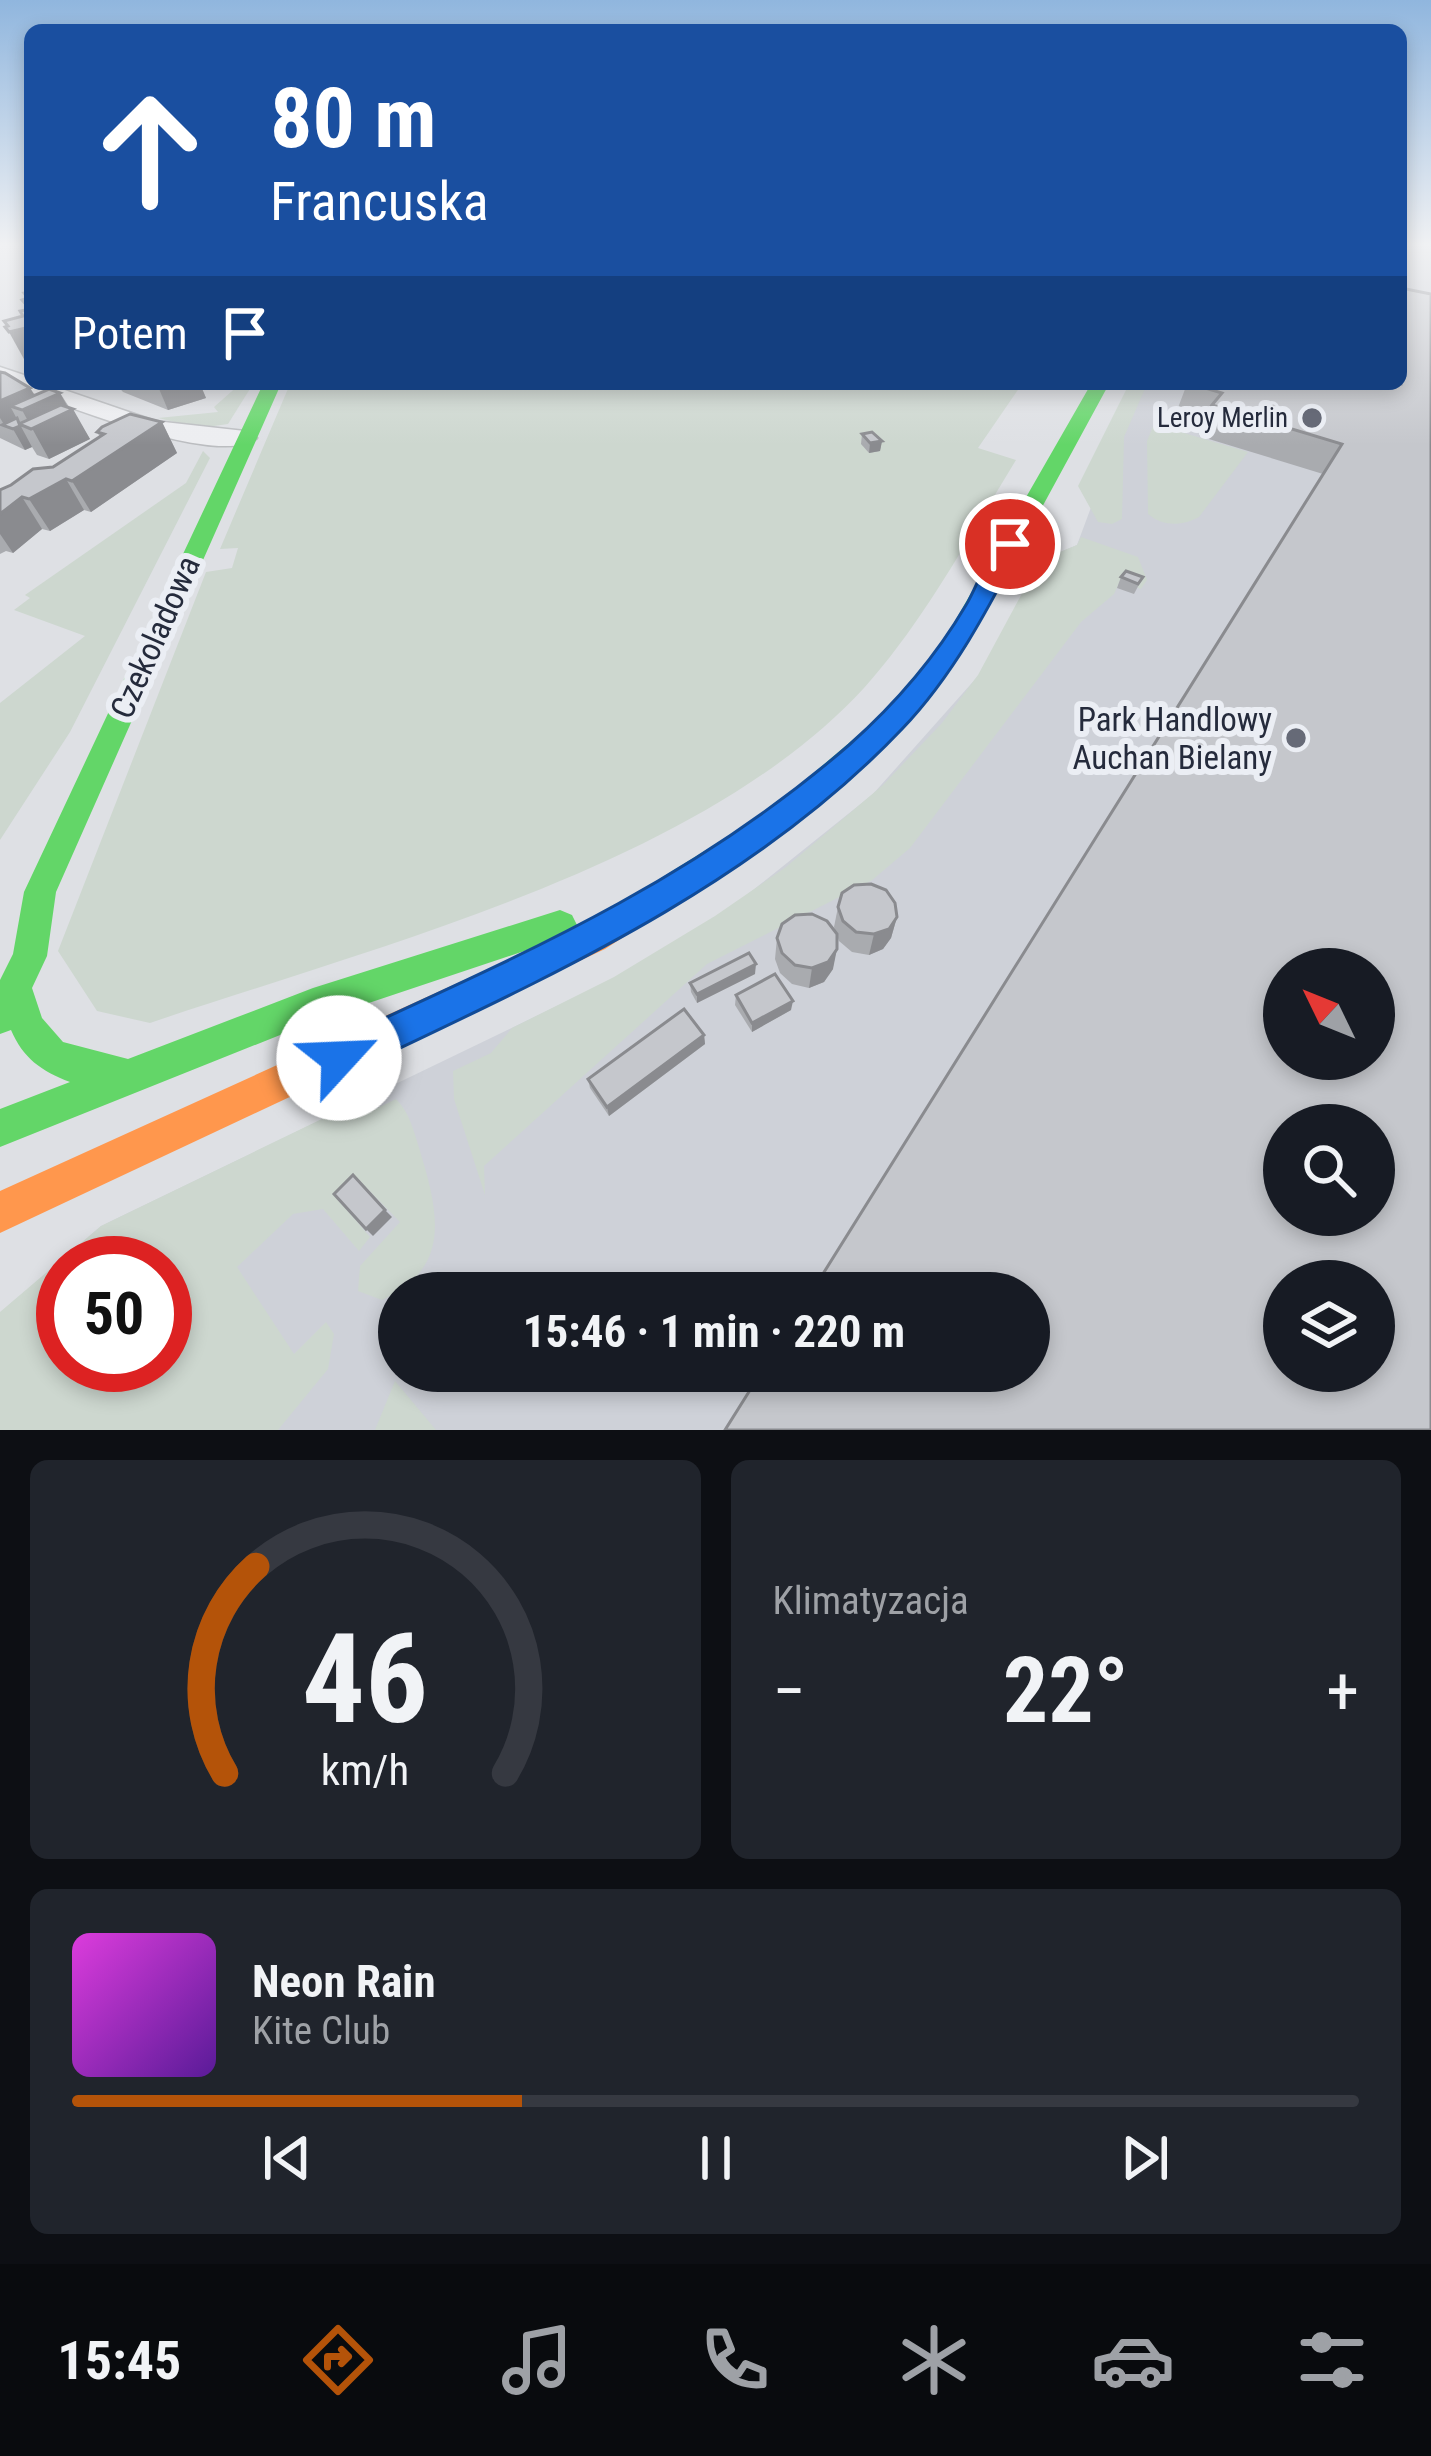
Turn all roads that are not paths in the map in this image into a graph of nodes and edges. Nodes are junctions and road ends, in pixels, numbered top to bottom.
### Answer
1 (49, 390) edge
2 (269, 390) edge
3 (1097, 390) edge
4 (145, 424) junction
5 (245, 438) junction
6 (103, 447) edge
7 (40, 892) junction
8 (662, 893) junction
9 (0, 938) edge
10 (16, 988) junction
11 (0, 1017) edge
12 (124, 1076) junction
13 (0, 1128) edge
14 (0, 1212) edge

1 - 4 street
2 - 5 main road, Czekoladowa
3 - 8 main road
4 - 5 street
4 - 6 street
5 - 7 main road, Czekoladowa
7 - 9 main road, Czekoladowa
7 - 10 main road, Czekoladowa
8 - 12 main road
8 - 14 main road
10 - 11 main road, Czekoladowa
10 - 12 main road
12 - 13 main road

